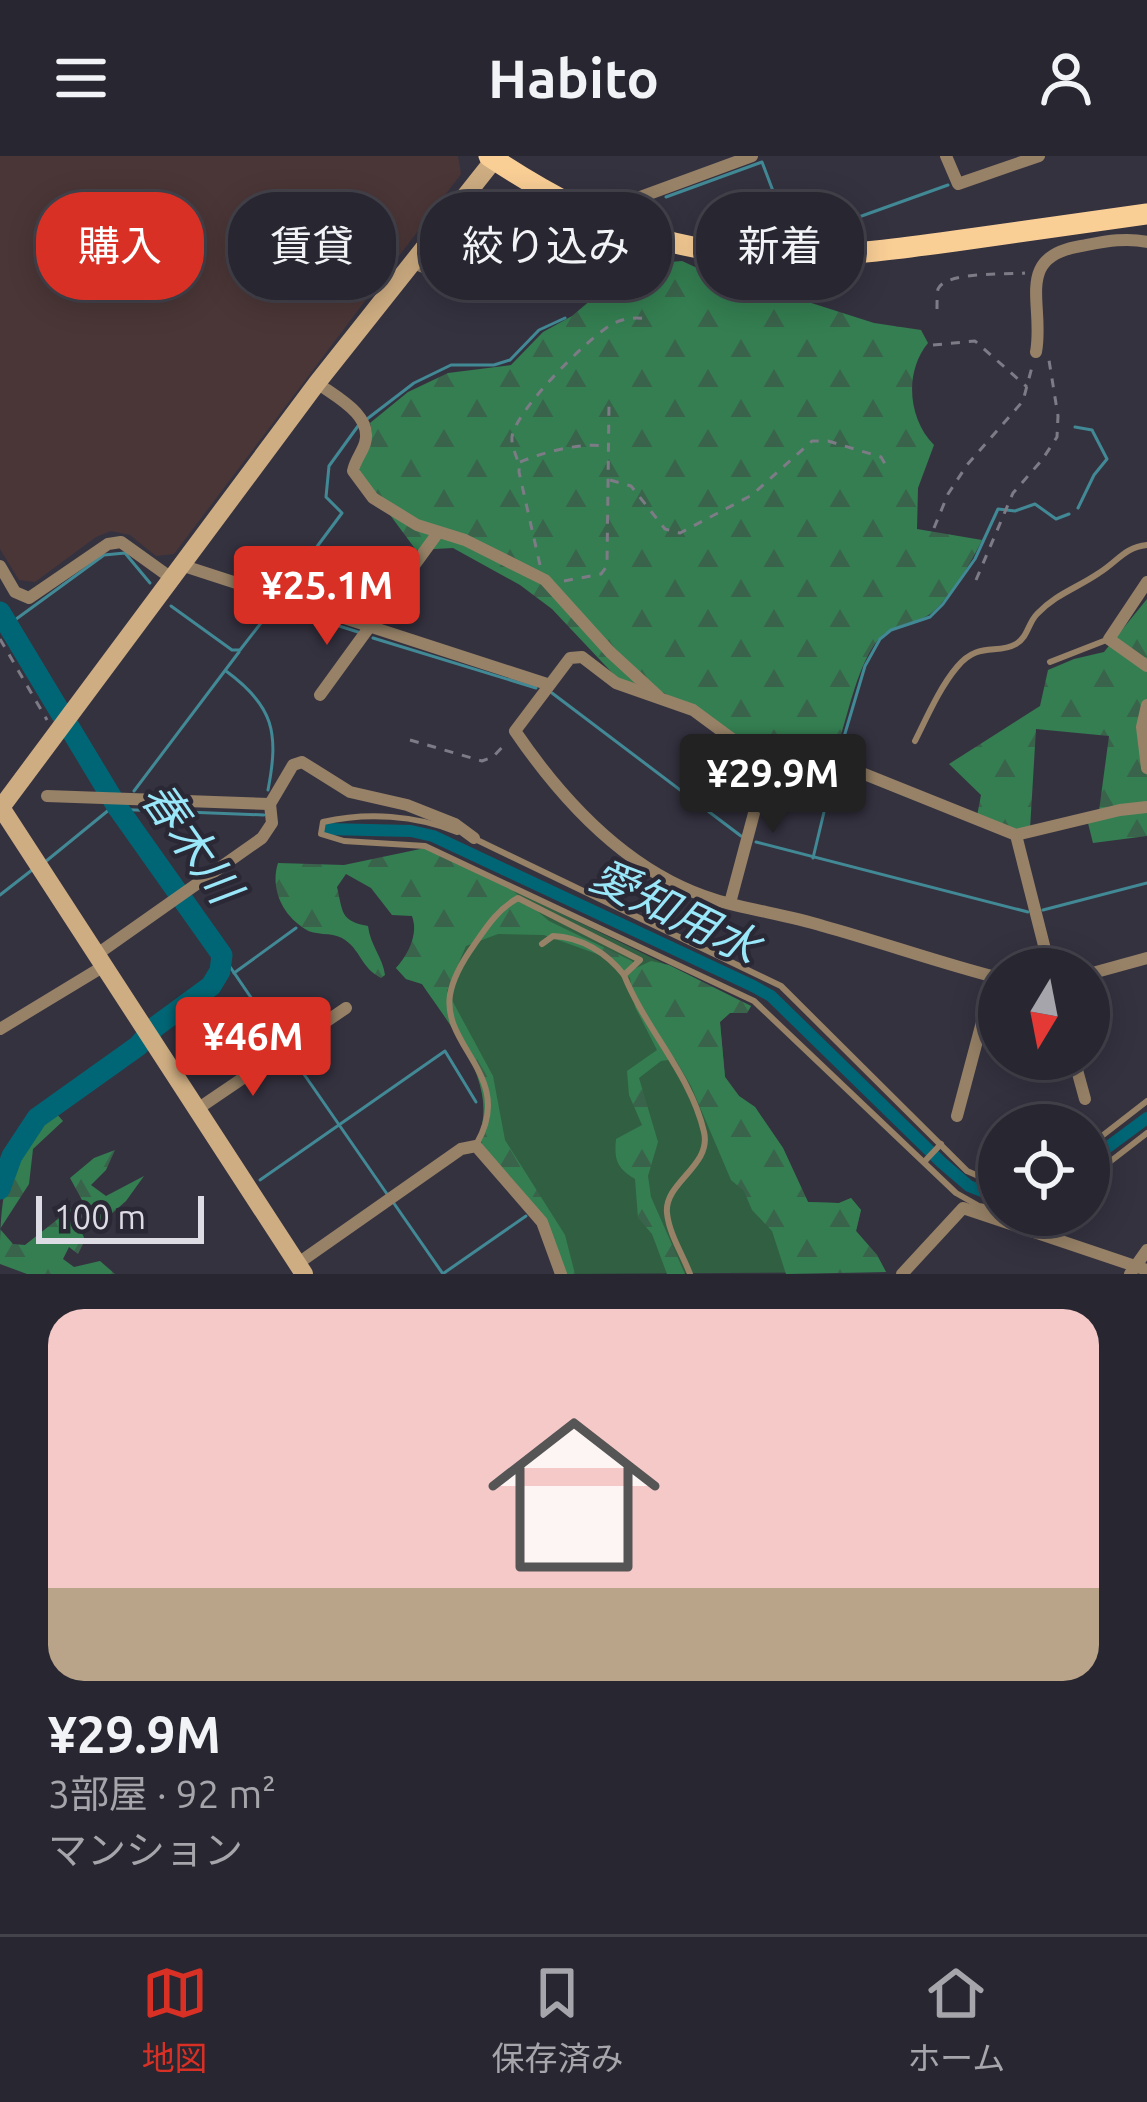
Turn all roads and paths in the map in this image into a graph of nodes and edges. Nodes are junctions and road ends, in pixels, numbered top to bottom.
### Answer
1 (752, 156) edge
2 (946, 156) edge
3 (1039, 156) edge
4 (493, 157) edge
5 (654, 192) edge
6 (1147, 214) edge
7 (1147, 242) edge
8 (410, 262) junction
9 (420, 266) edge
10 (1038, 273) junction
11 (937, 309) dead end
12 (647, 320) dead end
13 (1039, 336) junction
14 (933, 346) dead end
15 (1036, 352) joint
16 (317, 383) junction
17 (1027, 387) junction
18 (609, 404) dead end
19 (610, 448) junction
20 (520, 462) junction
21 (888, 469) dead end
22 (610, 480) junction
23 (934, 529) dead end
24 (437, 534) junction
25 (1147, 545) edge
26 (0, 566) edge
27 (179, 573) junction
28 (976, 580) dead end
29 (546, 581) junction
30 (1147, 582) edge
31 (370, 629) junction
32 (0, 639) edge
33 (1109, 639) junction
34 (1050, 662) dead end
35 (1147, 666) edge
36 (547, 684) junction
37 (320, 695) dead end
38 (659, 698) junction
39 (1147, 705) edge
40 (53, 730) junction
41 (515, 731) junction
42 (410, 740) dead end
43 (915, 741) dead end
44 (769, 757) junction
45 (1147, 768) edge
46 (46, 796) dead end
47 (270, 804) junction
48 (1147, 807) edge
49 (0, 808) edge
50 (1016, 835) junction
51 (474, 838) junction
52 (730, 903) junction
53 (542, 944) dead end
54 (1045, 948) edge
55 (1147, 958) edge
56 (100, 960) junction
57 (1110, 968) edge
58 (978, 972) edge
59 (624, 975) junction
60 (346, 1008) dead end
61 (0, 1029) edge
62 (978, 1041) edge
63 (1079, 1080) edge
64 (1084, 1099) dead end
65 (1147, 1101) edge
66 (196, 1110) junction
67 (957, 1116) dead end
68 (1110, 1130) edge
69 (1147, 1133) edge
70 (941, 1144) junction
71 (476, 1146) junction
72 (924, 1162) junction
73 (1110, 1162) edge
74 (978, 1176) edge
75 (978, 1204) edge
76 (1147, 1250) edge
77 (301, 1269) edge
78 (1138, 1270) edge
79 (561, 1274) edge
80 (690, 1274) edge
81 (902, 1274) edge

1 - 5 street
2 - 3 street
4 - 6 main road
4 - 8 street
7 - 10 street
8 - 9 street
8 - 16 street
10 - 11 path
10 - 13 street
12 - 20 path
13 - 15 street
13 - 28 path
14 - 17 path
15 - 17 path
16 - 24 street
16 - 27 street
17 - 23 path
18 - 19 path
19 - 20 path
19 - 22 path
20 - 29 path
21 - 22 path
22 - 29 path
24 - 29 street
24 - 31 street
25 - 43 lane
26 - 27 street
27 - 31 street
27 - 40 street
29 - 38 street
30 - 33 street
31 - 36 street
31 - 37 street
32 - 40 path
33 - 34 lane
33 - 35 street
36 - 38 street
36 - 41 street
38 - 44 street
39 - 45 street
40 - 49 street
41 - 42 path
41 - 52 street
44 - 50 street
44 - 52 street
46 - 47 street
47 - 51 street
47 - 56 street
48 - 50 street
49 - 56 street
50 - 54 street
51 - 70 lane
51 - 72 lane
52 - 58 street
53 - 59 lane
55 - 57 street
56 - 61 street
56 - 66 street
59 - 71 lane
59 - 80 lane
60 - 66 street
62 - 67 street
63 - 64 street
65 - 68 lane
66 - 77 street
69 - 73 lane
70 - 72 lane
70 - 74 lane
71 - 77 street
71 - 79 street
72 - 75 lane
76 - 78 street
78 - 81 street

